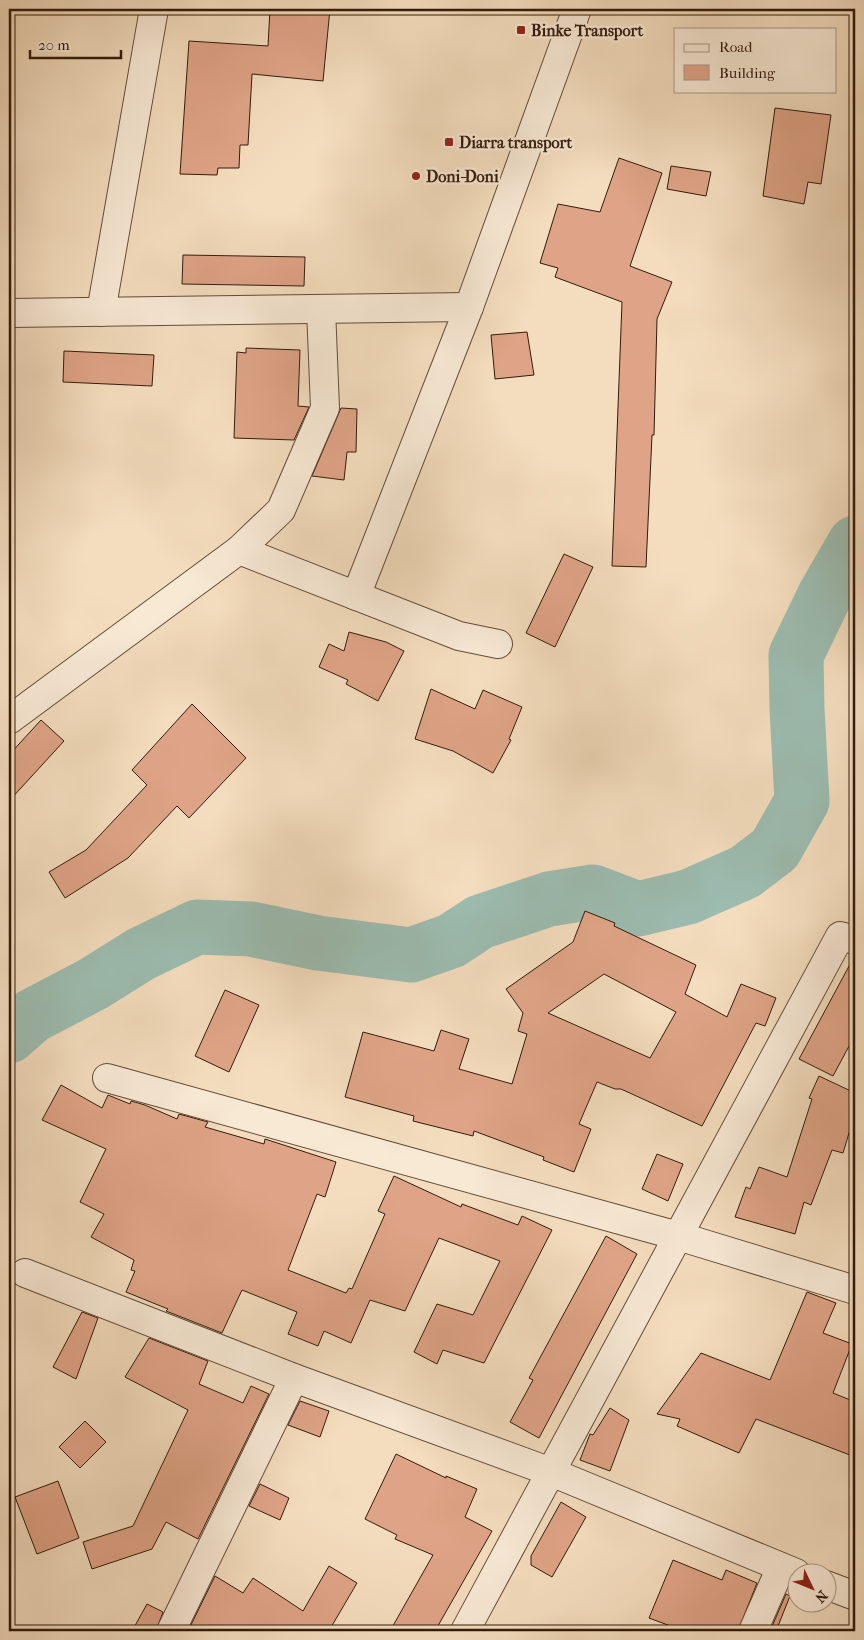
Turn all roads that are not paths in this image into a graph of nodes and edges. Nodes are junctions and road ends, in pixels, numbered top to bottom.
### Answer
1 (154, 9) edge
2 (577, 9) edge
3 (469, 307) junction
4 (321, 309) junction
5 (101, 312) junction
6 (9, 313) edge
7 (239, 550) junction
8 (356, 596) junction
9 (498, 644) dead end
10 (9, 720) edge
11 (855, 940) edge
12 (106, 1078) dead end
13 (678, 1236) junction
14 (25, 1273) dead end
15 (855, 1290) edge
16 (294, 1378) junction
17 (552, 1472) junction
18 (786, 1569) edge
19 (786, 1575) edge
20 (836, 1589) edge
21 (855, 1596) edge
22 (171, 1631) edge
23 (465, 1631) edge
24 (753, 1631) edge

1 - 5 street
2 - 3 street
3 - 4 street
3 - 8 street
4 - 5 street
4 - 7 street
5 - 6 street
7 - 8 street
7 - 10 street
8 - 9 street
11 - 13 street
12 - 13 street
13 - 15 street
13 - 17 street
14 - 16 street
16 - 17 street
16 - 22 street
17 - 18 street
17 - 23 street
19 - 24 street
20 - 21 street

